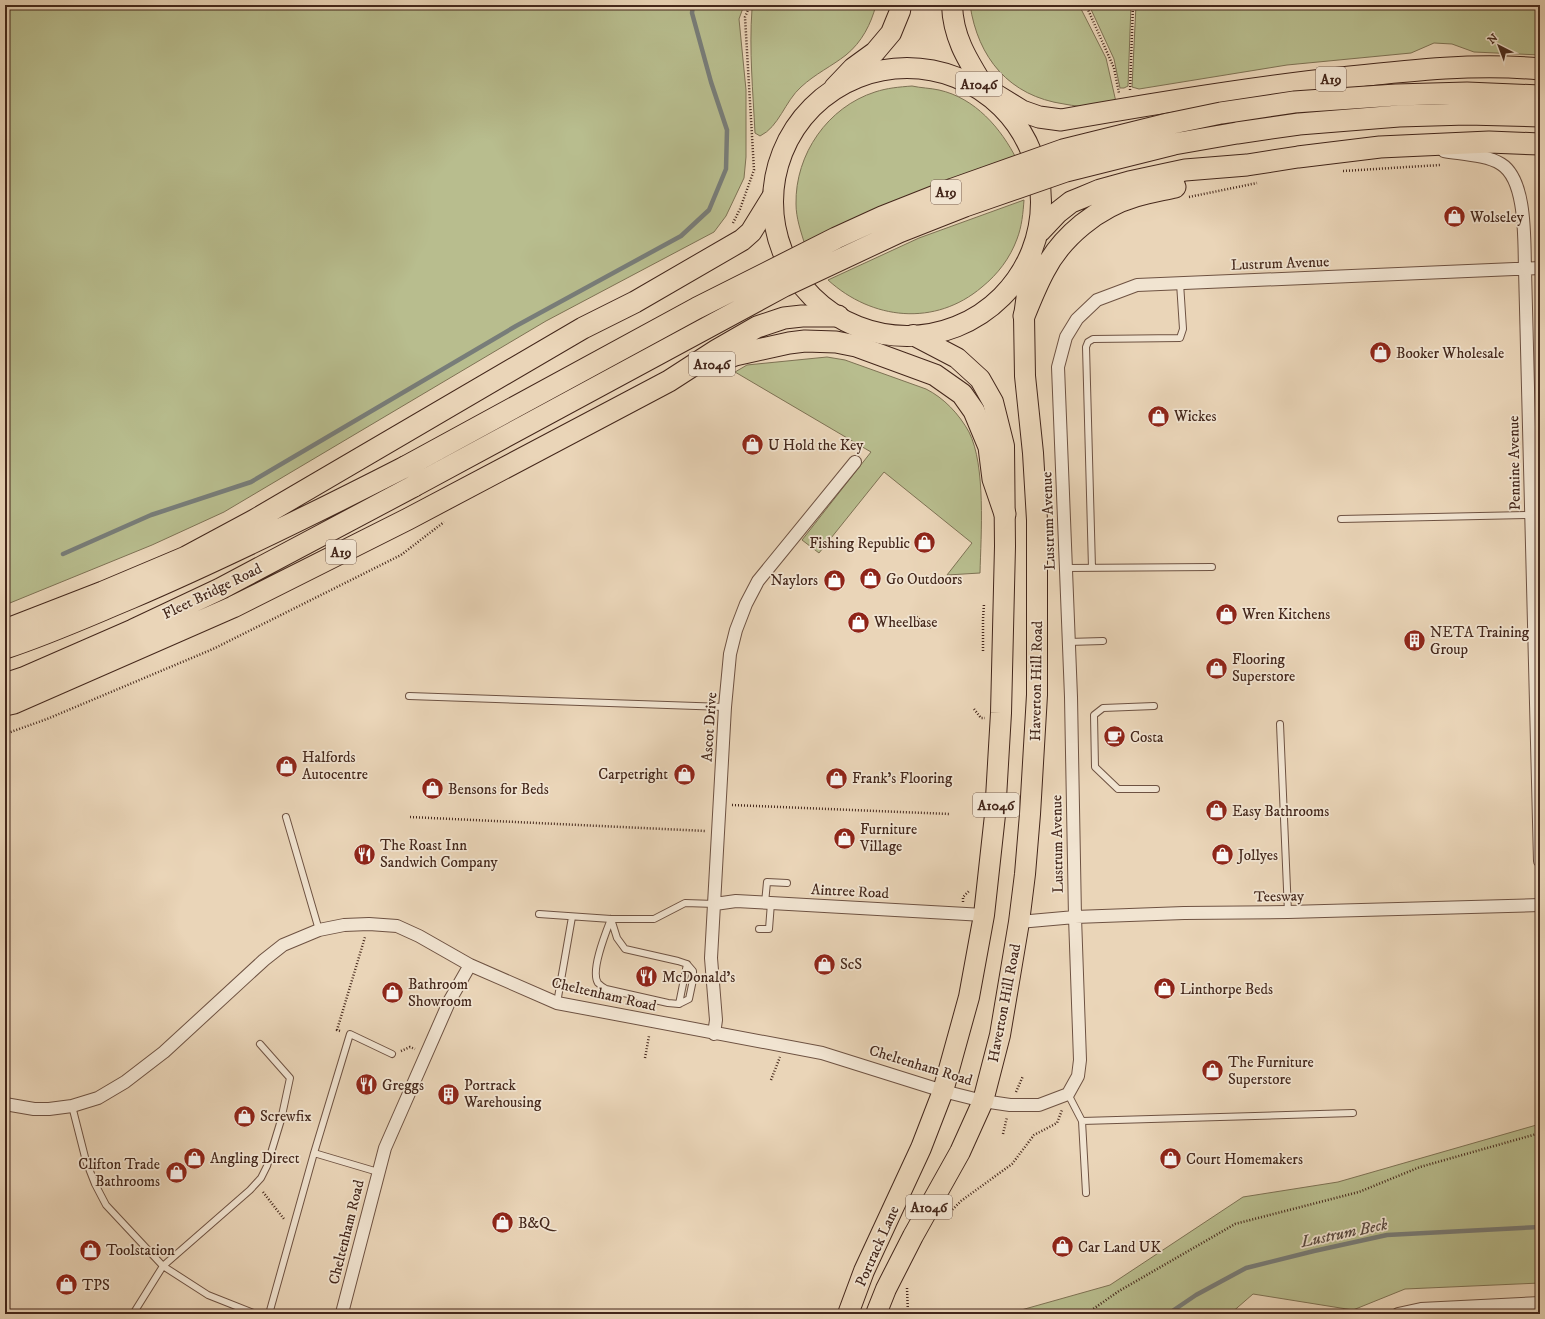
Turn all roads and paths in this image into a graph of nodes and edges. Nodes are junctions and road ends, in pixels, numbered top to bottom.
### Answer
1 (750, 5) edge
2 (901, 5) edge
3 (952, 5) edge
4 (1086, 5) edge
5 (1133, 5) edge
6 (1540, 69) edge
7 (1116, 81) dead end
8 (990, 90) junction
9 (1120, 95) dead end
10 (826, 96) junction
11 (1540, 96) edge
12 (1540, 116) edge
13 (1540, 144) edge
14 (1409, 146) junction
15 (1442, 164) dead end
16 (1246, 165) junction
17 (1341, 172) dead end
18 (1264, 182) dead end
19 (772, 198) junction
20 (1182, 198) dead end
21 (740, 209) dead end
22 (1040, 231) junction
23 (1032, 258) junction
24 (1540, 268) edge
25 (1525, 269) junction
26 (1180, 284) junction
27 (838, 316) junction
28 (1024, 316) junction
29 (913, 335) junction
30 (668, 381) junction
31 (855, 462) dead end
32 (1535, 480) edge
33 (1005, 514) junction
34 (1531, 515) junction
35 (1341, 519) dead end
36 (1212, 567) dead end
37 (1065, 568) junction
38 (1092, 568) junction
39 (1537, 591) edge
40 (914, 615) dead end
41 (931, 628) dead end
42 (5, 630) edge
43 (1103, 641) dead end
44 (1068, 642) junction
45 (5, 648) edge
46 (5, 684) edge
47 (410, 696) dead end
48 (5, 706) edge
49 (1154, 706) dead end
50 (725, 707) junction
51 (974, 709) dead end
52 (981, 718) dead end
53 (1538, 718) edge
54 (1280, 724) dead end
55 (1156, 789) dead end
56 (720, 804) junction
57 (949, 814) dead end
58 (286, 816) dead end
59 (410, 817) dead end
60 (719, 832) junction
61 (1540, 861) edge
62 (787, 883) dead end
63 (768, 903) junction
64 (715, 904) junction
65 (1540, 905) edge
66 (1288, 912) junction
67 (539, 914) dead end
68 (984, 915) junction
69 (572, 917) junction
70 (1075, 917) junction
71 (611, 919) junction
72 (1019, 922) junction
73 (369, 924) junction
74 (759, 929) dead end
75 (319, 930) junction
76 (687, 964) junction
77 (470, 965) junction
78 (557, 1003) junction
79 (679, 1004) junction
80 (350, 1034) junction
81 (714, 1034) junction
82 (648, 1036) dead end
83 (260, 1044) dead end
84 (392, 1054) joint
85 (426, 1054) junction
86 (780, 1057) dead end
87 (645, 1058) dead end
88 (771, 1080) dead end
89 (943, 1091) junction
90 (1068, 1094) junction
91 (983, 1101) junction
92 (5, 1104) edge
93 (72, 1106) junction
94 (1353, 1113) dead end
95 (1082, 1121) junction
96 (1540, 1133) edge
97 (314, 1153) junction
98 (378, 1172) junction
99 (256, 1184) junction
100 (1086, 1193) dead end
101 (944, 1218) dead end
102 (294, 1223) junction
103 (163, 1266) junction
104 (909, 1281) dead end
105 (1540, 1303) edge
106 (133, 1314) edge
107 (256, 1314) edge
108 (268, 1314) edge
109 (344, 1314) edge
110 (848, 1314) edge
111 (876, 1314) edge
112 (908, 1314) edge
113 (1086, 1314) edge
114 (1398, 1314) edge

1 - 21 path
2 - 10 main road, A1046
3 - 8 main road, A1046
4 - 7 path
5 - 9 path
6 - 8 highway, A19
8 - 10 main road, A1046
8 - 22 main road, A1046
10 - 19 main road, A1046
11 - 45 highway, Fleet Bridge Road / A19, bridge
12 - 46 highway, Fleet Bridge Road / A19, bridge
13 - 14 highway
14 - 16 highway
14 - 25 street, Pennine Avenue
15 - 17 path
16 - 22 highway
16 - 28 highway
18 - 20 path
19 - 27 main road, A1046
19 - 42 highway
22 - 23 main road, A1046
23 - 28 main road, Haverton Hill Road / A1046
23 - 29 main road, A1046
24 - 25 street, Lustrum Avenue
25 - 26 street, Lustrum Avenue
25 - 32 street, Pennine Avenue
26 - 37 street, Lustrum Avenue
26 - 38 lane
27 - 29 main road, A1046
27 - 30 highway, A19
28 - 72 main road, Haverton Hill Road / A1046
29 - 33 main road, A1046
30 - 33 highway, A1046
30 - 48 highway, A19
31 - 50 street, Ascot Drive
32 - 34 street, Pennine Avenue
33 - 68 main road, A1046
34 - 35 lane
34 - 39 street, Pennine Avenue
36 - 38 lane
37 - 38 lane
37 - 44 street, Lustrum Avenue
39 - 53 street, Pennine Avenue
40 - 41 path
43 - 44 lane
44 - 70 street, Lustrum Avenue
47 - 50 lane
49 - 55 lane
50 - 56 street, Ascot Drive
51 - 52 path
53 - 61 street, Pennine Avenue
54 - 66 lane
56 - 57 path
56 - 60 street, Ascot Drive
58 - 75 lane
59 - 60 path
60 - 64 street, Ascot Drive
62 - 63 lane
63 - 64 street, Aintree Road
63 - 68 street, Aintree Road
63 - 74 lane
64 - 71 lane
64 - 81 street, Ascot Drive
65 - 66 street, Teesway
66 - 70 street, Teesway
67 - 69 lane
68 - 89 main road, A1046
69 - 71 lane
69 - 78 lane
70 - 72 street, Teesway
70 - 90 street, Lustrum Avenue
71 - 76 lane
71 - 79 lane
72 - 91 main road, Haverton Hill Road / A1046
73 - 75 street
73 - 77 street
73 - 80 path
75 - 93 street
76 - 79 lane
76 - 79 lane
77 - 78 street, Cheltenham Road
77 - 85 street, Cheltenham Road
78 - 81 street, Cheltenham Road
80 - 84 lane
80 - 97 lane
81 - 89 street, Cheltenham Road
82 - 87 path
83 - 99 lane
84 - 85 path
85 - 98 street, Cheltenham Road
86 - 88 path
89 - 91 street, Cheltenham Road
89 - 110 main road, Portrack Lane / A1046
90 - 91 street
90 - 95 lane
90 - 101 path
91 - 111 main road, Portrack Lane / A1046
92 - 93 street
93 - 103 lane
94 - 95 lane
95 - 100 lane
96 - 113 path
97 - 98 lane
97 - 102 lane
98 - 109 street, Cheltenham Road
99 - 102 path
99 - 103 lane
102 - 108 lane
103 - 106 lane
103 - 107 lane
104 - 112 path
105 - 114 street

